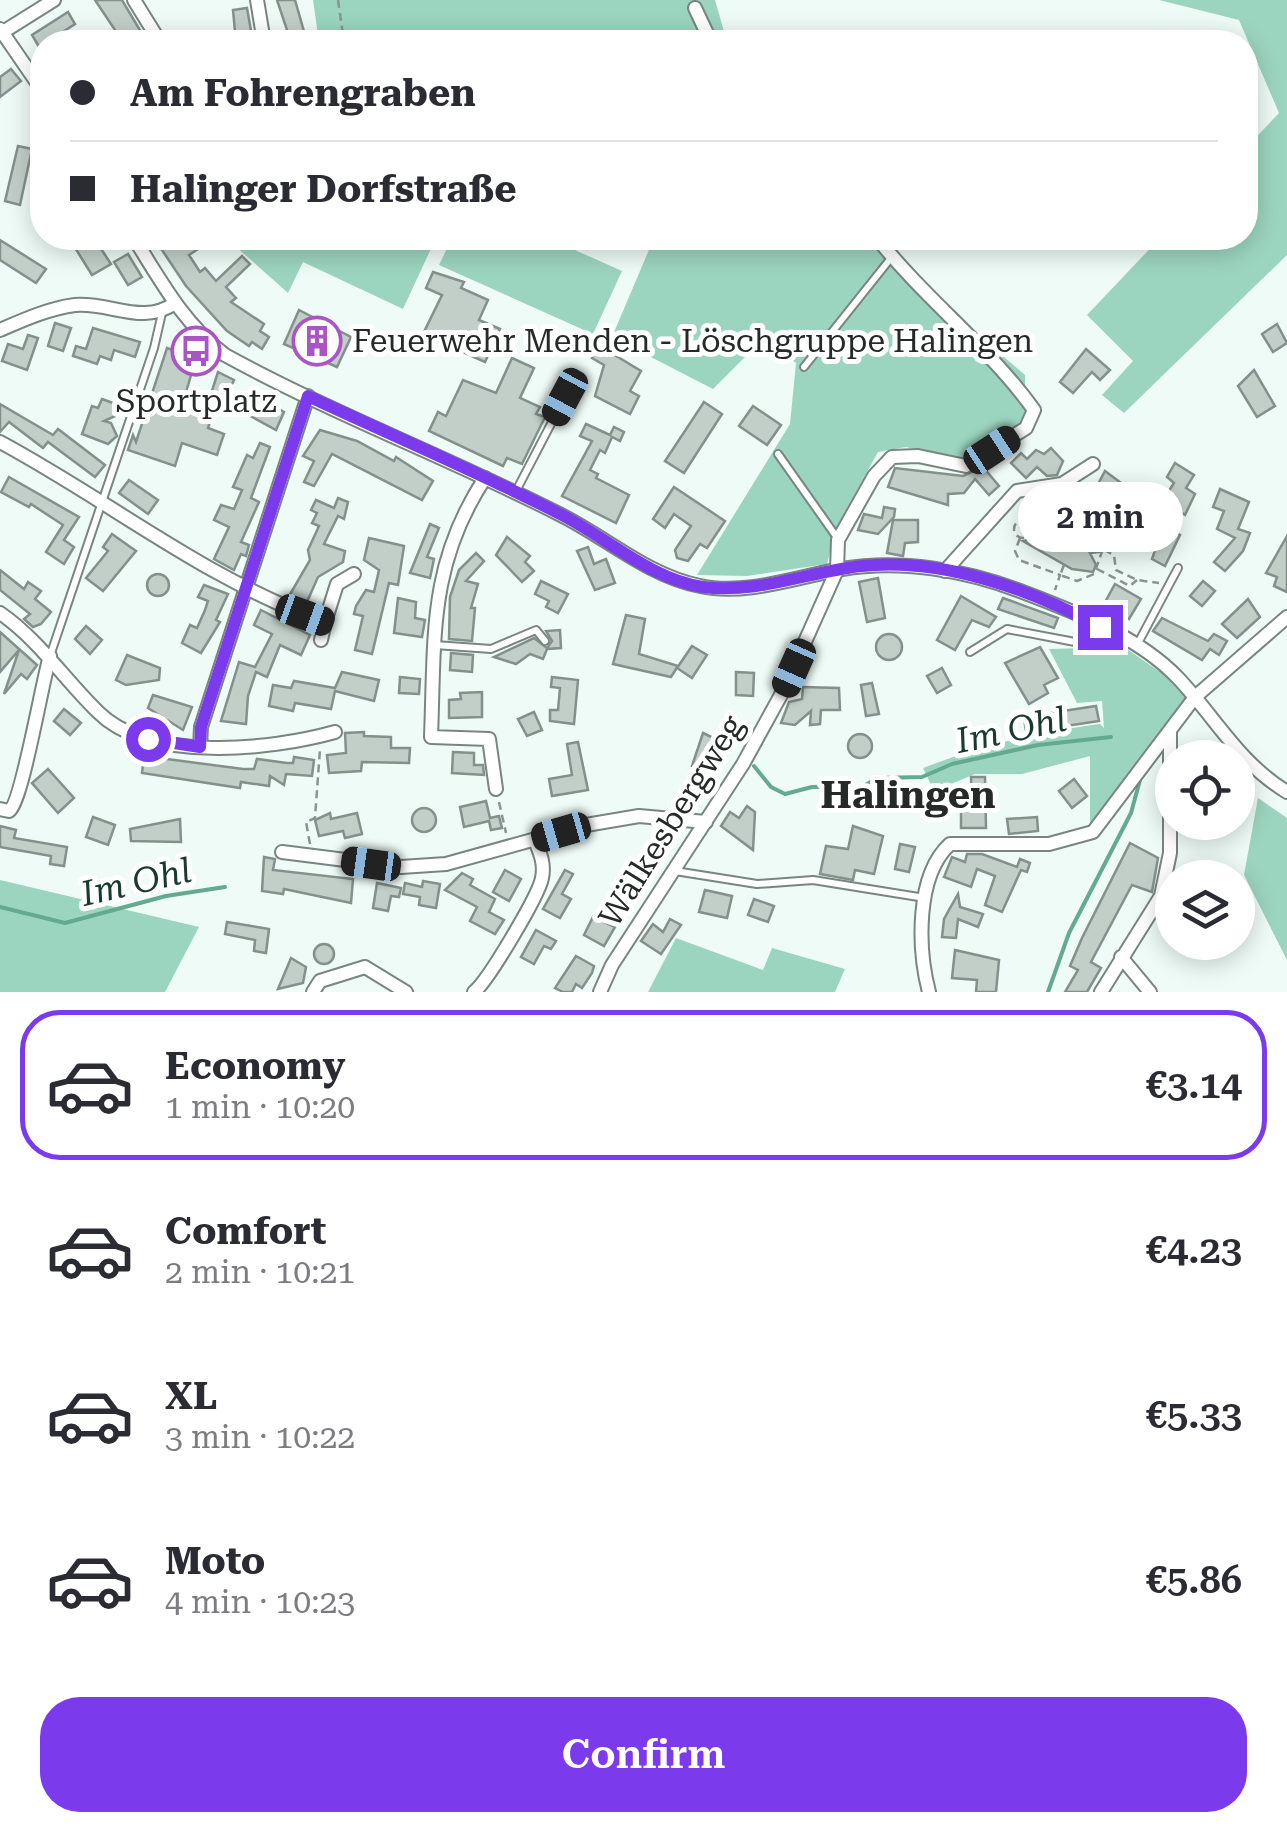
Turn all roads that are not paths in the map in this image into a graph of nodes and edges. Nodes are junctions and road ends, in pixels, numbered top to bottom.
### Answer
1 (54, 0) edge
2 (134, 0) edge
3 (257, 0) edge
4 (695, 8) dead end
5 (2, 30) edge
6 (153, 30) edge
7 (262, 30) edge
8 (705, 30) edge
9 (30, 72) edge
10 (141, 250) edge
11 (887, 250) edge
12 (892, 256) junction
13 (175, 304) junction
14 (162, 313) junction
15 (1, 328) edge
16 (804, 366) dead end
17 (308, 396) junction
18 (565, 397) dead end
19 (0, 442) edge
20 (778, 454) dead end
21 (1093, 464) dead end
22 (485, 478) junction
23 (515, 493) junction
24 (99, 501) junction
25 (838, 540) junction
26 (1178, 568) dead end
27 (837, 570) junction
28 (944, 571) junction
29 (354, 574) dead end
30 (248, 588) junction
31 (0, 614) edge
32 (1287, 617) edge
33 (325, 622) junction
34 (321, 640) dead end
35 (545, 641) dead end
36 (1131, 643) junction
37 (434, 645) junction
38 (970, 652) dead end
39 (50, 656) junction
40 (1195, 697) junction
41 (1170, 732) junction
42 (328, 734) road end
43 (200, 747) junction
44 (496, 789) road end
45 (1287, 792) edge
46 (0, 810) edge
47 (706, 822) junction
48 (535, 840) junction
49 (282, 852) dead end
50 (674, 871) junction
51 (926, 898) junction
52 (1121, 957) junction
53 (312, 992) edge
54 (406, 992) edge
55 (474, 992) edge
56 (600, 992) edge
57 (929, 992) edge
58 (1101, 992) edge
59 (1150, 992) edge

1 - 5 street
2 - 6 street
3 - 7 street
4 - 8 street
5 - 9 street
10 - 13 street
11 - 12 street
12 - 16 lane
12 - 25 street
13 - 14 street
13 - 17 street
14 - 15 street
14 - 24 lane
17 - 22 street
17 - 30 street
18 - 23 lane
19 - 24 street
20 - 25 lane
21 - 28 street
22 - 23 street
22 - 37 street
23 - 27 street
24 - 30 street
24 - 39 lane
25 - 27 street
26 - 36 lane
27 - 28 street
27 - 47 street, Wälkesbergweg
28 - 36 street
29 - 33 street
30 - 33 street
30 - 43 street
31 - 39 street
32 - 40 street
33 - 34 street
35 - 37 lane
36 - 38 lane
36 - 40 street
37 - 44 street
39 - 43 street
39 - 46 street
40 - 41 street
40 - 45 street
41 - 51 street
41 - 52 street
42 - 43 street
47 - 48 street
47 - 50 street, Wälkesbergweg
48 - 49 street
48 - 55 street
50 - 51 lane
50 - 56 street, Wälkesbergweg
51 - 57 street
52 - 58 street
52 - 59 street
53 - 54 street

